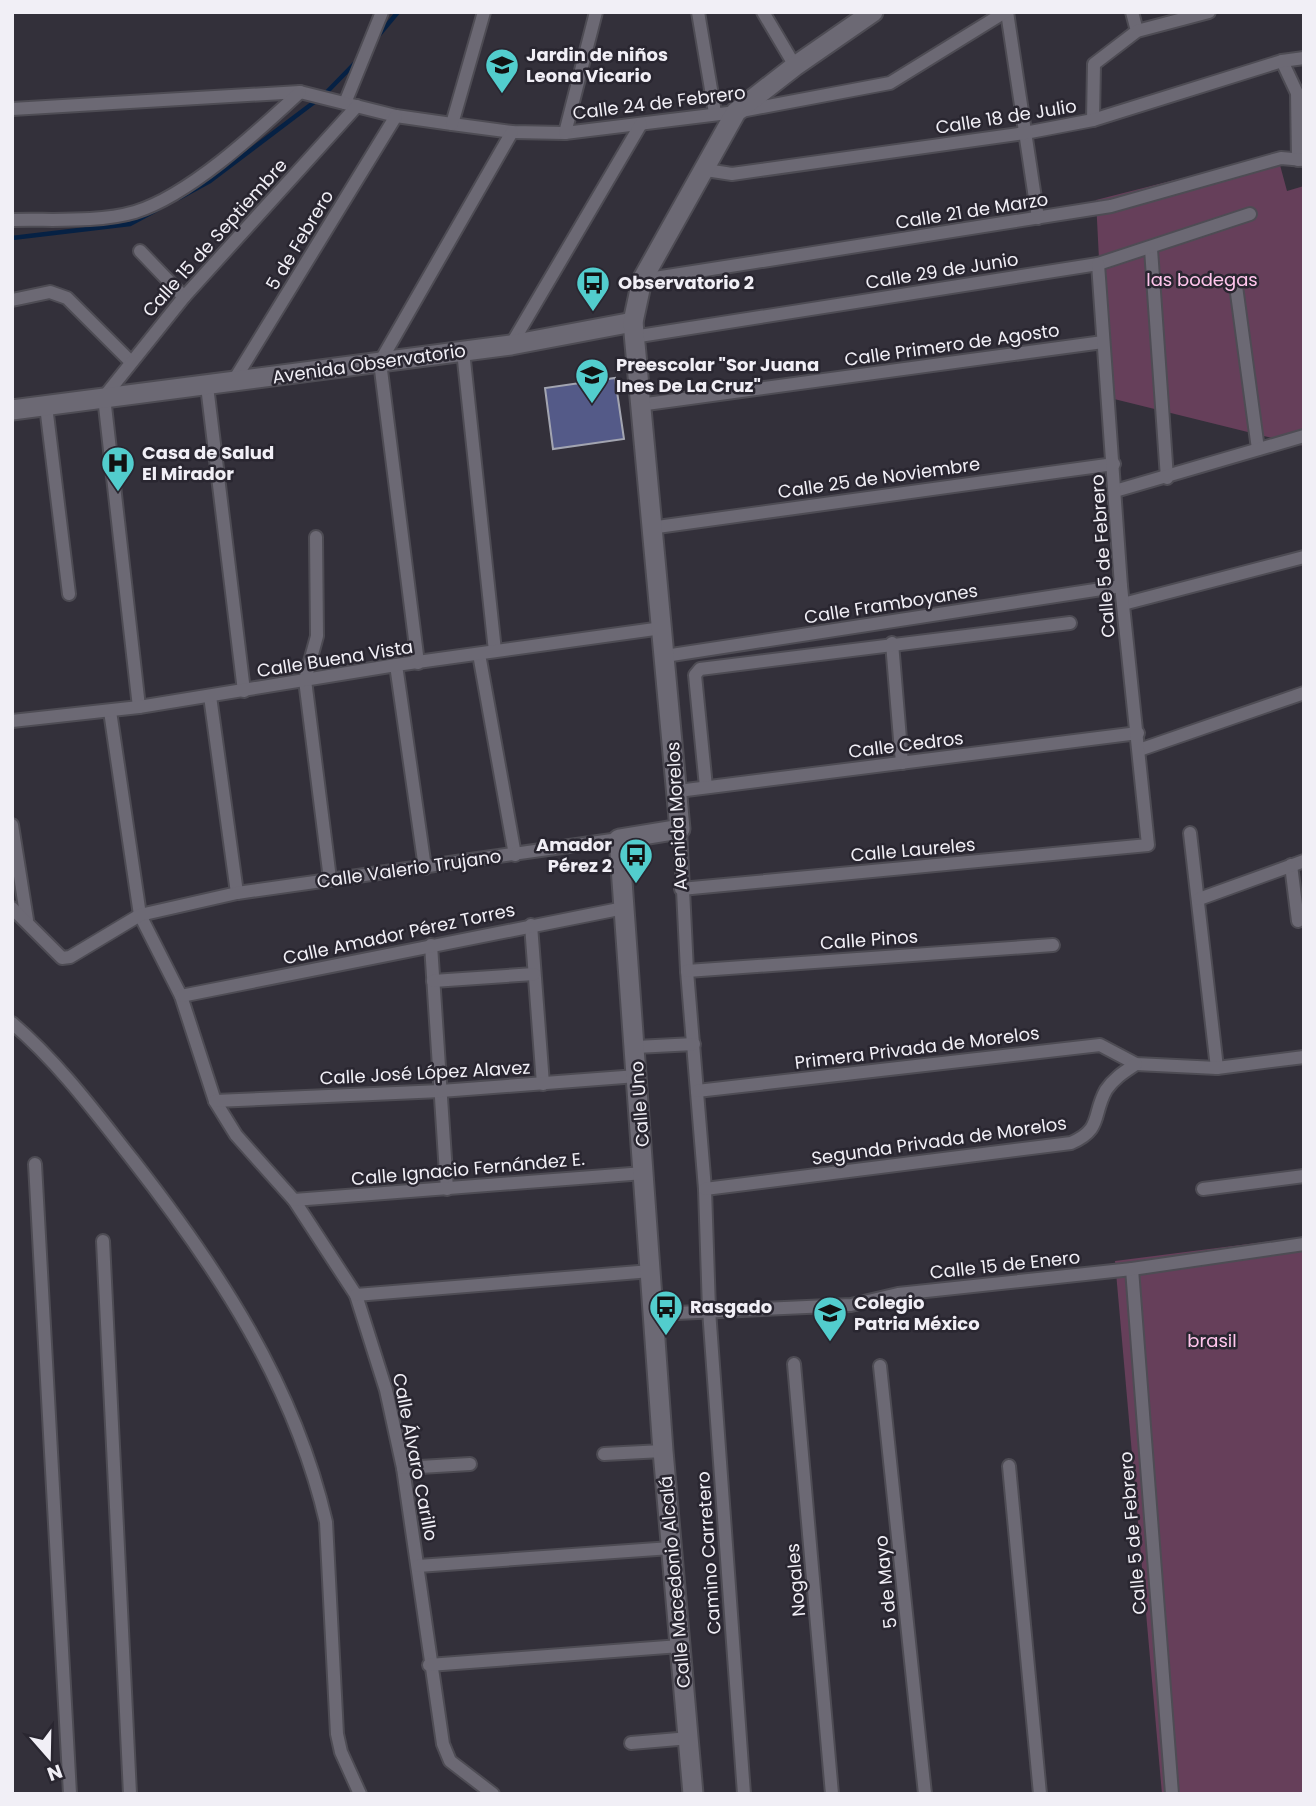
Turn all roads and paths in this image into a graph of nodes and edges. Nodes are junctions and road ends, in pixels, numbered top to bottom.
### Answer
1 (382, 12) edge
2 (484, 12) edge
3 (596, 12) edge
4 (698, 12) edge
5 (763, 12) edge
6 (873, 12) edge
7 (1006, 12) edge
8 (1132, 12) edge
9 (1209, 12) edge
10 (1137, 31) junction
11 (1304, 58) edge
12 (1282, 61) junction
13 (795, 66) junction
14 (300, 92) junction
15 (351, 105) junction
16 (12, 109) edge
17 (736, 112) junction
18 (715, 113) junction
19 (396, 116) junction
20 (1093, 120) junction
21 (452, 124) junction
22 (641, 124) junction
23 (512, 132) junction
24 (565, 133) junction
25 (1025, 133) junction
26 (1301, 160) edge
27 (706, 170) junction
28 (1250, 214) dead end
29 (1038, 218) junction
30 (12, 220) edge
31 (1151, 249) junction
32 (140, 251) dead end
33 (1098, 264) junction
34 (642, 279) junction
35 (1236, 286) dead end
36 (184, 297) junction
37 (12, 300) edge
38 (633, 329) junction
39 (1103, 342) junction
40 (511, 345) junction
41 (464, 351) junction
42 (130, 361) junction
43 (380, 362) junction
44 (233, 383) junction
45 (207, 386) junction
46 (104, 397) junction
47 (639, 405) junction
48 (46, 406) junction
49 (12, 410) edge
50 (1304, 436) edge
51 (1258, 449) junction
52 (1114, 464) junction
53 (1167, 478) junction
54 (1115, 491) junction
55 (650, 528) junction
56 (316, 537) dead end
57 (1304, 557) edge
58 (1121, 586) junction
59 (69, 594) dead end
60 (1123, 604) junction
61 (1070, 623) dead end
62 (662, 628) junction
63 (892, 643) junction
64 (495, 651) junction
65 (479, 654) junction
66 (665, 656) junction
67 (418, 663) junction
68 (396, 665) junction
69 (305, 680) junction
70 (244, 691) junction
71 (1304, 693) edge
72 (210, 696) junction
73 (139, 707) junction
74 (110, 711) junction
75 (12, 721) edge
76 (1138, 733) junction
77 (1139, 750) junction
78 (902, 763) junction
79 (706, 787) junction
80 (678, 791) junction
81 (12, 825) edge
82 (680, 829) junction
83 (1190, 833) dead end
84 (619, 839) junction
85 (1148, 845) joint
86 (515, 855) junction
87 (1304, 861) edge
88 (1291, 865) junction
89 (425, 868) junction
90 (330, 880) junction
91 (681, 889) junction
92 (237, 893) junction
93 (1199, 899) junction
94 (12, 908) edge
95 (624, 908) junction
96 (140, 915) junction
97 (27, 920) junction
98 (1298, 922) dead end
99 (531, 925) junction
100 (1053, 944) dead end
101 (431, 945) junction
102 (687, 971) junction
103 (534, 974) junction
104 (433, 981) junction
105 (181, 996) junction
106 (12, 1023) edge
107 (694, 1044) junction
108 (636, 1047) junction
109 (1304, 1057) edge
110 (1136, 1064) junction
111 (1217, 1068) junction
112 (637, 1076) junction
113 (543, 1084) junction
114 (441, 1091) junction
115 (697, 1091) junction
116 (215, 1101) junction
117 (34, 1164) dead end
118 (644, 1173) junction
119 (1304, 1176) edge
120 (447, 1189) junction
121 (705, 1189) junction
122 (1203, 1189) dead end
123 (294, 1200) junction
124 (103, 1241) dead end
125 (1304, 1244) edge
126 (1132, 1269) junction
127 (651, 1271) junction
128 (355, 1295) junction
129 (709, 1310) junction
130 (654, 1314) junction
131 (794, 1364) dead end
132 (880, 1366) dead end
133 (657, 1370) joint
134 (663, 1451) junction
135 (604, 1454) dead end
136 (470, 1464) dead end
137 (1009, 1466) dead end
138 (403, 1468) junction
139 (671, 1548) junction
140 (418, 1566) junction
141 (680, 1646) junction
142 (429, 1665) junction
143 (690, 1738) junction
144 (631, 1744) dead end
145 (70, 1794) edge
146 (130, 1794) edge
147 (360, 1794) edge
148 (493, 1794) edge
149 (693, 1794) edge
150 (744, 1794) edge
151 (832, 1794) edge
152 (925, 1794) edge
153 (1040, 1794) edge
154 (1172, 1794) edge

1 - 15 street
2 - 21 street
3 - 24 street
4 - 18 street
5 - 13 street
6 - 13 street
7 - 17 street, Calle 24 de Febrero
7 - 25 street
8 - 10 street
9 - 10 street
10 - 20 street
11 - 12 street, Calle 18 de Julio
12 - 20 street, Calle 18 de Julio
12 - 26 street
13 - 17 street
14 - 15 street, Calle 24 de Febrero
14 - 16 street, Calle 24 de Febrero
14 - 30 street
15 - 19 street, Calle 24 de Febrero
15 - 36 street, Calle 15 de Septiembre
17 - 18 street, Calle 24 de Febrero
17 - 27 street, Avenida Morelos
18 - 22 street, Calle 24 de Febrero
19 - 21 street, Calle 24 de Febrero
19 - 44 street, 5 de Febrero
20 - 25 street, Calle 18 de Julio
21 - 23 street, Calle 24 de Febrero
22 - 24 street, Calle 24 de Febrero
22 - 40 street
23 - 24 street, Calle 24 de Febrero
23 - 43 street
25 - 27 street, Calle 18 de Julio
25 - 29 street
26 - 29 street, Calle 21 de Marzo
27 - 34 street, Avenida Morelos
28 - 31 street, Calle 29 de Junio
29 - 34 street, Calle 21 de Marzo
31 - 33 street, Calle 29 de Junio
31 - 53 street
32 - 36 street
33 - 38 street, Calle 29 de Junio
33 - 39 street, Calle 5 de Febrero
34 - 38 street, Avenida Morelos
35 - 51 street
36 - 42 street, Calle 15 de Septiembre
37 - 42 street
38 - 40 street, Avenida Observatorio
38 - 47 street, Avenida Morelos
39 - 47 street, Calle Primero de Agosto
39 - 52 street, Calle 5 de Febrero
40 - 41 street, Avenida Observatorio
41 - 43 street, Avenida Observatorio
41 - 64 street
42 - 46 street, Calle 15 de Septiembre
43 - 44 street, Avenida Observatorio
43 - 67 street
44 - 45 street, Avenida Observatorio
45 - 46 street, Avenida Observatorio
45 - 70 street
46 - 48 street, Avenida Observatorio
46 - 73 street
47 - 55 street, Avenida Morelos
48 - 49 street, Avenida Observatorio
48 - 59 street
50 - 51 street
51 - 53 street
52 - 54 street, Calle 5 de Febrero
52 - 55 street, Calle 25 de Noviembre
53 - 54 street
54 - 58 street, Calle 5 de Febrero
55 - 62 street, Avenida Morelos
56 - 69 street
57 - 60 street
58 - 60 street, Calle 5 de Febrero
58 - 66 street, Calle Framboyanes
60 - 76 street, Calle 5 de Febrero
61 - 63 street
62 - 64 street, Calle Buena Vista
62 - 66 street, Avenida Morelos
63 - 78 street
63 - 79 street
64 - 65 street, Calle Buena Vista
65 - 67 street, Calle Buena Vista
65 - 86 street
66 - 80 street, Avenida Morelos
67 - 68 street, Calle Buena Vista
68 - 69 street, Calle Buena Vista
68 - 89 street
69 - 70 street, Calle Buena Vista
69 - 90 street
70 - 72 street, Calle Buena Vista
71 - 77 street
72 - 73 street, Calle Buena Vista
72 - 92 street
73 - 74 street, Calle Buena Vista
74 - 75 street, Calle Buena Vista
74 - 96 street, Calle Álvaro Carillo
76 - 77 street, Calle 5 de Febrero
76 - 78 street, Calle Cedros
77 - 85 street, Calle 5 de Febrero
78 - 79 street, Calle Cedros
79 - 80 street, Calle Cedros
80 - 82 street, Avenida Morelos
81 - 97 street
82 - 84 street, Calle Valerio Trujano
82 - 91 street, Avenida Morelos
83 - 93 street
84 - 86 street, Calle Valerio Trujano
84 - 95 street, Calle Uno
85 - 91 street, Calle Laureles
86 - 89 street, Calle Valerio Trujano
87 - 88 street
88 - 93 street
88 - 98 street
89 - 90 street, Calle Valerio Trujano
90 - 92 street, Calle Valerio Trujano
91 - 102 street, Avenida Morelos
92 - 96 street, Calle Valerio Trujano
93 - 111 street
94 - 97 street
95 - 99 street, Calle Amador Pérez Torres
95 - 108 street, Calle Uno
96 - 97 street, Calle Valerio Trujano
96 - 105 street, Calle Álvaro Carillo
99 - 101 street, Calle Amador Pérez Torres
99 - 103 street
100 - 102 street, Calle Pinos
101 - 104 street
101 - 105 street, Calle Amador Pérez Torres
102 - 107 street, Avenida Morelos
103 - 104 street
103 - 113 street
104 - 114 street
105 - 116 street, Calle Álvaro Carillo
106 - 147 street
107 - 108 street
107 - 115 street, Avenida Morelos
108 - 112 street, Calle Uno
109 - 111 street
110 - 111 street
110 - 115 street, Primera Privada de Morelos
110 - 121 street, Segunda Privada de Morelos
112 - 113 street, Calle José López Alavez
112 - 118 street, Calle Uno
113 - 114 street, Calle José López Alavez
114 - 116 street, Calle José López Alavez
114 - 120 street
115 - 121 street, Avenida Morelos
116 - 123 street, Calle Álvaro Carillo
117 - 145 street
118 - 120 street, Calle Ignacio Fernández E.
118 - 127 street, Calle Uno
119 - 122 street
120 - 123 street, Calle Ignacio Fernández E.
121 - 129 street, Avenida Morelos
123 - 128 street, Calle Álvaro Carillo
124 - 146 street
125 - 126 street, Calle 15 de Enero
126 - 129 street, Calle 15 de Enero
126 - 154 street, Calle 5 de Febrero
127 - 128 street
127 - 130 street, Calle Uno
128 - 138 street, Calle Álvaro Carillo
129 - 130 street, Calle 15 de Enero
129 - 150 street, Camino Carretero
130 - 133 street, Calle Uno
131 - 151 street, Nogales
132 - 152 street, 5 de Mayo
133 - 134 street, Calle Macedonio Alcalá
134 - 135 street
134 - 139 street, Calle Macedonio Alcalá
136 - 138 street
137 - 153 street
138 - 140 street, Calle Álvaro Carillo
139 - 140 street
139 - 141 street, Calle Macedonio Alcalá
140 - 142 street, Calle Álvaro Carillo
141 - 142 street
141 - 143 street, Calle Macedonio Alcalá
142 - 148 street, Calle Álvaro Carillo
143 - 144 street
143 - 149 street, Calle Macedonio Alcalá

